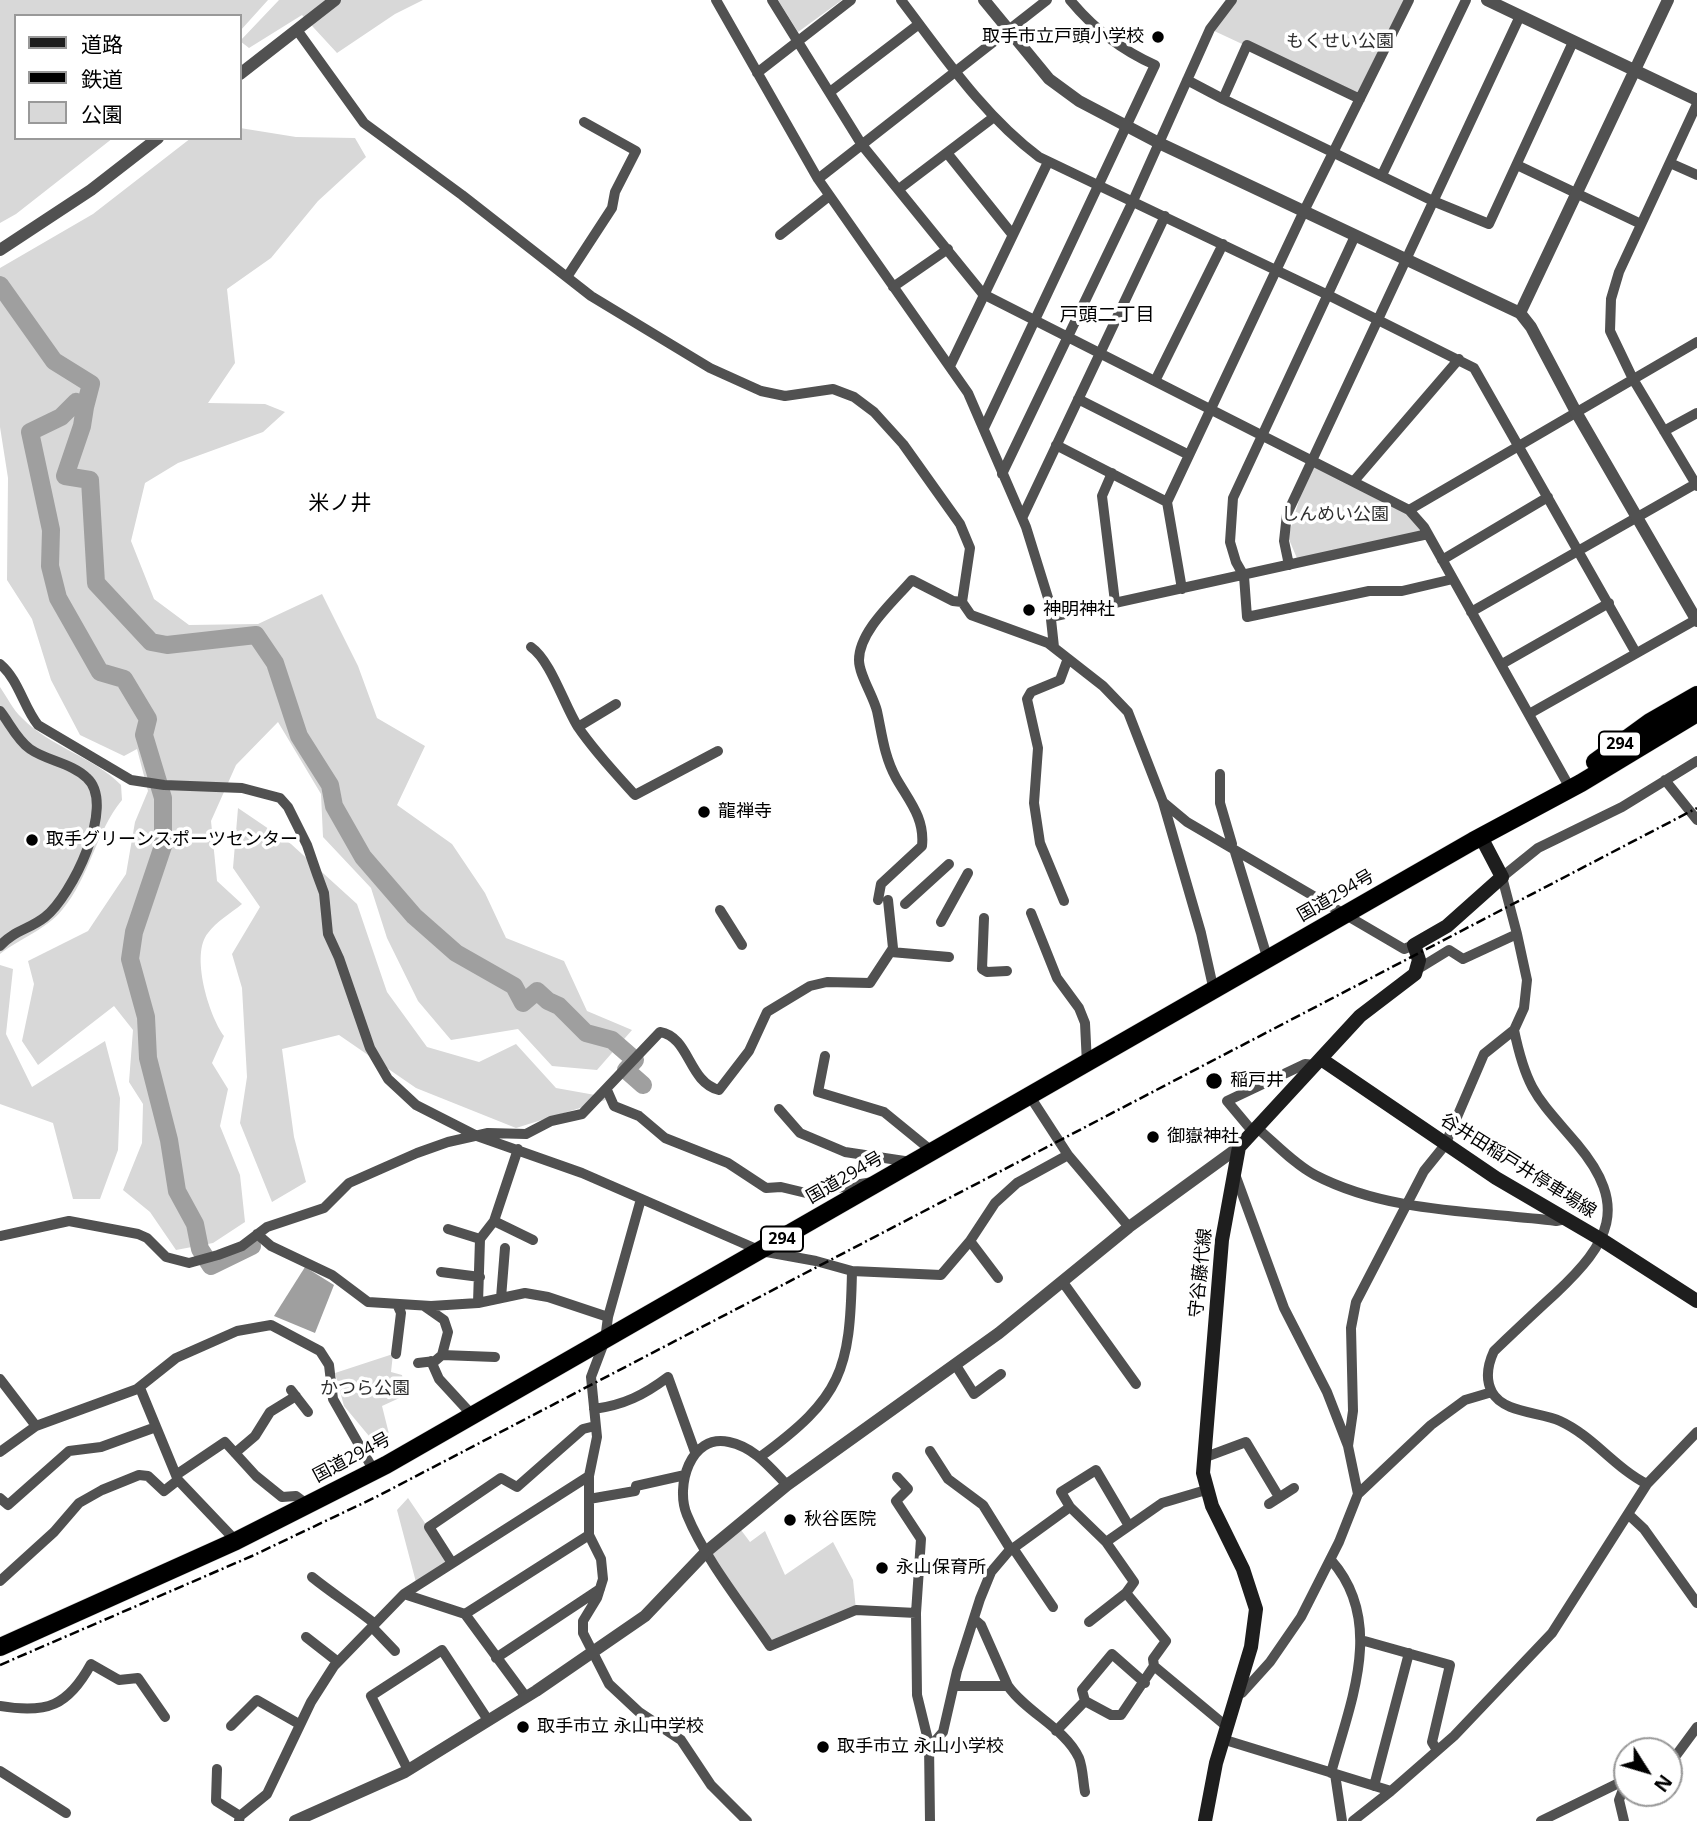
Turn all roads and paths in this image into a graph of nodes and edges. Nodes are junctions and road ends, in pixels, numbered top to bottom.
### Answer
1 (335, 0) edge
2 (716, 0) edge
3 (772, 0) edge
4 (851, 0) edge
5 (901, 0) edge
6 (984, 0) edge
7 (1047, 0) edge
8 (1070, 0) edge
9 (1231, 0) edge
10 (1409, 0) edge
11 (1466, 0) edge
12 (1488, 0) edge
13 (1668, 0) edge
14 (1520, 16) junction
15 (919, 24) junction
16 (297, 30) junction
17 (1009, 31) junction
18 (798, 41) junction
19 (1573, 42) junction
20 (1634, 71) junction
21 (242, 72) edge
22 (956, 72) junction
23 (757, 73) junction
24 (1187, 80) junction
25 (830, 92) junction
26 (1223, 99) junction
27 (1360, 99) junction
28 (1697, 102) edge
29 (994, 117) junction
30 (584, 122) dead end
31 (1125, 125) junction
32 (155, 140) edge
33 (1159, 143) junction
34 (862, 145) junction
35 (1333, 152) junction
36 (947, 153) junction
37 (1048, 162) junction
38 (1670, 163) junction
39 (1517, 165) junction
40 (1382, 175) junction
41 (1697, 175) edge
42 (818, 179) junction
43 (1099, 183) junction
44 (899, 189) junction
45 (1576, 193) junction
46 (829, 196) junction
47 (1133, 201) junction
48 (1433, 201) junction
49 (1304, 211) junction
50 (1165, 216) junction
51 (1641, 224) junction
52 (780, 234) dead end
53 (1012, 234) junction
54 (1355, 236) junction
55 (1223, 244) junction
56 (948, 249) junction
57 (0, 250) edge
58 (1405, 259) junction
59 (1276, 272) junction
60 (567, 277) junction
61 (893, 287) junction
62 (983, 294) junction
63 (1328, 295) junction
64 (1520, 313) junction
65 (1377, 319) junction
66 (1035, 320) junction
67 (1067, 337) junction
68 (1697, 342) edge
69 (1101, 354) junction
70 (1459, 359) junction
71 (950, 366) junction
72 (1633, 379) junction
73 (1155, 381) junction
74 (1078, 399) junction
75 (1211, 409) junction
76 (1576, 412) junction
77 (1697, 413) edge
78 (984, 428) junction
79 (1664, 431) junction
80 (1262, 435) junction
81 (1056, 445) junction
82 (1520, 446) junction
83 (1189, 455) junction
84 (1311, 460) junction
85 (1112, 473) junction
86 (1002, 474) junction
87 (1354, 481) junction
88 (1697, 485) edge
89 (1548, 497) junction
90 (1167, 502) junction
91 (1409, 510) junction
92 (1023, 516) junction
93 (1637, 517) junction
94 (1428, 534) junction
95 (1578, 551) junction
96 (1442, 560) junction
97 (1289, 565) junction
98 (1244, 576) junction
99 (1453, 579) junction
100 (1182, 589) junction
101 (962, 602) junction
102 (1115, 602) junction
103 (1609, 603) junction
104 (1471, 612) junction
105 (1051, 617) junction
106 (1697, 620) edge
107 (531, 647) dead end
108 (1054, 647) junction
109 (1636, 653) junction
110 (1067, 661) junction
111 (0, 664) edge
112 (1502, 664) junction
113 (1697, 695) edge
114 (616, 704) dead end
115 (0, 710) edge
116 (1697, 713) edge
117 (1529, 714) junction
118 (578, 727) junction
119 (718, 751) dead end
120 (1697, 761) edge
121 (1220, 774) dead end
122 (1665, 780) junction
123 (1569, 785) junction
124 (1163, 802) junction
125 (1697, 820) edge
126 (1481, 837) junction
127 (1234, 848) junction
128 (949, 864) dead end
129 (968, 873) dead end
130 (1502, 877) junction
131 (1064, 901) dead end
132 (905, 904) dead end
133 (720, 910) dead end
134 (1031, 913) dead end
135 (1345, 916) junction
136 (984, 918) dead end
137 (941, 922) dead end
138 (1517, 934) junction
139 (742, 945) dead end
140 (1414, 945) junction
141 (0, 946) edge
142 (891, 952) junction
143 (949, 957) dead end
144 (1268, 960) junction
145 (1418, 969) junction
146 (1007, 971) dead end
147 (1214, 991) junction
148 (1514, 1030) junction
149 (825, 1056) dead end
150 (1318, 1062) junction
151 (1087, 1064) junction
152 (607, 1090) junction
153 (1031, 1098) junction
154 (779, 1109) dead end
155 (1255, 1130) junction
156 (477, 1136) junction
157 (1445, 1145) junction
158 (1239, 1147) junction
159 (518, 1149) junction
160 (933, 1152) junction
161 (1068, 1155) junction
162 (914, 1163) junction
163 (1236, 1177) junction
164 (882, 1181) junction
165 (641, 1199) junction
166 (1406, 1206) junction
167 (1566, 1219) junction
168 (494, 1221) junction
169 (1129, 1227) junction
170 (448, 1229) dead end
171 (257, 1234) junction
172 (0, 1236) edge
173 (480, 1239) junction
174 (533, 1240) dead end
175 (1602, 1240) junction
176 (970, 1241) junction
177 (505, 1248) dead end
178 (761, 1251) junction
179 (852, 1271) junction
180 (441, 1272) dead end
181 (480, 1277) junction
182 (998, 1278) dead end
183 (1062, 1281) junction
184 (501, 1298) junction
185 (1697, 1301) edge
186 (478, 1303) junction
187 (397, 1304) junction
188 (424, 1306) junction
189 (608, 1317) junction
190 (606, 1340) junction
191 (396, 1354) dead end
192 (442, 1355) junction
193 (495, 1357) dead end
194 (431, 1361) junction
195 (418, 1363) dead end
196 (955, 1364) junction
197 (1001, 1374) dead end
198 (0, 1379) edge
199 (1136, 1384) dead end
200 (137, 1388) junction
201 (1492, 1392) junction
202 (594, 1409) junction
203 (308, 1412) dead end
204 (473, 1416) junction
205 (36, 1426) junction
206 (595, 1426) junction
207 (156, 1427) junction
208 (1697, 1432) edge
209 (1348, 1446) junction
210 (930, 1451) dead end
211 (0, 1452) edge
212 (695, 1452) junction
213 (235, 1453) junction
214 (760, 1457) junction
215 (1203, 1458) junction
216 (374, 1471) junction
217 (589, 1475) junction
218 (685, 1475) junction
219 (177, 1477) junction
220 (897, 1477) dead end
221 (784, 1482) dead end
222 (1647, 1484) junction
223 (1294, 1488) dead end
224 (1206, 1490) junction
225 (1358, 1494) junction
226 (1279, 1497) junction
227 (0, 1499) edge
228 (589, 1499) junction
229 (1269, 1504) dead end
230 (308, 1505) junction
231 (1070, 1507) junction
232 (1628, 1514) junction
233 (1129, 1526) junction
234 (589, 1535) junction
235 (236, 1541) junction
236 (1106, 1542) junction
237 (1012, 1549) junction
238 (708, 1551) junction
239 (1331, 1560) junction
240 (452, 1563) junction
241 (312, 1577) dead end
242 (0, 1581) edge
243 (600, 1589) junction
244 (1126, 1593) junction
245 (404, 1594) junction
246 (1697, 1603) edge
247 (1053, 1607) dead end
248 (465, 1614) junction
249 (916, 1614) junction
250 (974, 1619) junction
251 (1090, 1622) dead end
252 (373, 1626) junction
253 (306, 1637) dead end
254 (1361, 1640) junction
255 (0, 1647) edge
256 (395, 1651) dead end
257 (594, 1651) junction
258 (1409, 1653) junction
259 (496, 1658) junction
260 (338, 1662) junction
261 (1154, 1666) junction
262 (1145, 1683) junction
263 (954, 1686) junction
264 (1008, 1686) junction
265 (1236, 1694) junction
266 (526, 1697) junction
267 (1085, 1702) junction
268 (0, 1706) edge
269 (165, 1717) dead end
270 (488, 1720) junction
271 (299, 1724) junction
272 (231, 1726) dead end
273 (1697, 1727) edge
274 (1056, 1731) junction
275 (1224, 1733) junction
276 (1683, 1746) edge
277 (929, 1748) junction
278 (1437, 1750) junction
279 (217, 1769) dead end
280 (0, 1770) edge
281 (408, 1770) junction
282 (1333, 1774) junction
283 (1374, 1786) junction
284 (1613, 1786) edge
285 (1391, 1791) junction
286 (1085, 1792) dead end
287 (66, 1813) dead end
288 (314, 1817) edge
289 (239, 1819) edge
290 (295, 1821) edge
291 (747, 1821) edge
292 (930, 1821) edge
293 (1205, 1821) edge
294 (1342, 1821) edge
295 (1353, 1821) edge
296 (1541, 1821) edge

1 - 16 street
2 - 23 street
3 - 18 street
4 - 18 street
5 - 15 street
6 - 17 street
7 - 17 street
8 - 31 street
9 - 24 street
10 - 27 street
11 - 40 street
12 - 14 street
13 - 20 street
14 - 19 street
14 - 48 street
15 - 22 street
15 - 25 street
16 - 21 street
16 - 60 street
17 - 22 street
17 - 31 street
18 - 23 street
18 - 25 street
19 - 20 street
19 - 39 street
20 - 28 street
20 - 45 street
22 - 29 street
22 - 34 street
23 - 42 street
24 - 26 street
24 - 33 street
25 - 34 street
26 - 27 street
26 - 35 street
27 - 35 street
28 - 38 street
29 - 36 street
29 - 37 street
30 - 60 street
31 - 33 street
31 - 43 street
32 - 57 street
33 - 47 street
33 - 49 street
34 - 42 street
34 - 44 street
35 - 40 street
35 - 49 street
36 - 44 street
36 - 53 street
37 - 43 street
37 - 53 street
38 - 41 street
38 - 51 street
39 - 45 street
39 - 48 street
40 - 48 street
42 - 46 street
43 - 47 street
43 - 66 street
44 - 56 street
45 - 51 street
45 - 64 street
46 - 52 street
46 - 61 street
47 - 50 street
47 - 67 street
48 - 58 street
49 - 54 street
49 - 59 street
50 - 55 street
50 - 69 street
51 - 72 street
53 - 62 street
54 - 58 street
54 - 63 street
55 - 59 street
55 - 73 street
56 - 61 street
56 - 62 street
58 - 64 street
58 - 65 street
59 - 63 street
59 - 75 street
60 - 101 street
61 - 71 street
62 - 66 street
62 - 71 street
63 - 65 street
63 - 80 street
64 - 76 street
65 - 70 street
65 - 84 street
66 - 67 street
66 - 78 street
67 - 69 street
67 - 86 street
68 - 72 street
69 - 73 street
69 - 74 street
70 - 82 street
70 - 87 street
71 - 78 street
72 - 76 street
72 - 79 street
73 - 75 street
74 - 81 street
74 - 83 street
75 - 80 street
75 - 83 street
76 - 82 street
76 - 93 street
77 - 79 street
78 - 86 street
79 - 88 street
80 - 84 street
80 - 98 street
81 - 85 street
81 - 92 street
82 - 89 street
82 - 91 street
83 - 90 street
84 - 87 street
84 - 97 street
85 - 90 street
85 - 102 street
86 - 92 street
87 - 91 street
88 - 93 street
89 - 95 street
89 - 96 street
90 - 100 street
91 - 94 street
92 - 105 street
93 - 95 street
93 - 106 street
94 - 96 street
94 - 97 street
95 - 103 street
95 - 104 street
96 - 99 street
97 - 98 street
98 - 99 street
98 - 100 street
99 - 104 street
100 - 102 street
101 - 108 street
101 - 142 street
102 - 105 street
103 - 109 street
103 - 112 street
104 - 112 street
105 - 108 street
106 - 109 street
107 - 118 street
108 - 110 street
109 - 117 street
110 - 124 street
110 - 131 street
111 - 156 street
112 - 117 street
113 - 123 highway, 国道294号 / 294
114 - 118 street
115 - 141 street
116 - 123 highway, 国道294号 / 294
117 - 123 street
118 - 119 street
120 - 122 street
121 - 127 street
122 - 125 street
122 - 130 street
123 - 126 highway, 国道294号 / 294
124 - 127 street
124 - 147 street
126 - 130 main road
126 - 135 highway, 国道294号 / 294
127 - 135 street
127 - 144 street
128 - 132 street
129 - 137 street
130 - 138 street
130 - 140 main road
133 - 139 street
134 - 151 street
135 - 140 street
135 - 144 highway, 国道294号 / 294
136 - 146 street
138 - 145 street
138 - 148 street
140 - 145 main road
142 - 143 street
142 - 152 street
144 - 147 highway, 国道294号 / 294
145 - 150 main road
147 - 151 highway, 国道294号 / 294
148 - 157 street
148 - 175 street
149 - 160 street
150 - 155 main road
150 - 155 street
150 - 157 main road, 谷井田稲戸井停車場線
151 - 153 highway, 国道294号 / 294
152 - 156 street
152 - 164 street
153 - 160 highway, 国道294号 / 294
153 - 161 street
154 - 162 street
155 - 158 main road
155 - 166 street
156 - 159 street
156 - 171 street
157 - 166 street
157 - 167 main road, 谷井田稲戸井停車場線
158 - 163 main road, 守谷藤代線
158 - 169 street
159 - 165 street
159 - 168 street
160 - 162 highway, 国道294号 / 294
161 - 169 street
161 - 176 street
162 - 164 highway, 国道294号 / 294
163 - 209 street
163 - 215 main road, 守谷藤代線
164 - 178 highway, 国道294号 / 294
165 - 178 street
165 - 189 street
166 - 167 street
166 - 209 street
167 - 175 main road, 谷井田稲戸井停車場線
168 - 173 street
168 - 174 street
169 - 183 street
170 - 173 street
171 - 172 street
171 - 187 street
173 - 181 street
175 - 185 main road, 谷井田稲戸井停車場線
175 - 201 street
176 - 179 street
176 - 182 street
177 - 184 street
178 - 179 street
178 - 190 highway, 国道294号 / 294
179 - 214 street
180 - 181 street
181 - 186 street
183 - 196 street
183 - 199 street
184 - 186 street
184 - 189 street
186 - 188 street
187 - 188 street
187 - 191 street
188 - 192 street
189 - 190 street
190 - 202 street
190 - 204 highway, 国道294号 / 294
192 - 193 street
192 - 194 street
194 - 195 street
194 - 204 street
196 - 197 street
196 - 238 street
198 - 205 street
200 - 205 street
200 - 207 street
200 - 216 street
201 - 222 street
201 - 225 street
202 - 206 street
202 - 212 street
203 - 213 street
204 - 216 highway, 国道294号 / 294
205 - 211 street
206 - 217 street
206 - 240 street
207 - 219 street
207 - 227 street
208 - 222 street
209 - 225 street
210 - 237 street
212 - 214 street
212 - 218 street
213 - 219 street
213 - 230 street
214 - 221 street
215 - 224 main road, 守谷藤代線
215 - 226 street
216 - 230 highway, 国道294号 / 294
217 - 228 street
217 - 240 street
218 - 228 street
218 - 238 street
219 - 235 street
219 - 242 street
220 - 249 street
222 - 232 street
223 - 226 street
224 - 233 street
224 - 265 main road, 守谷藤代線
225 - 239 street
226 - 229 street
228 - 234 street
230 - 235 highway, 国道294号 / 294
231 - 233 street
231 - 236 street
231 - 237 street
232 - 246 street
232 - 278 street
233 - 236 street
234 - 243 street
234 - 248 street
235 - 255 highway, 国道294号 / 294
236 - 244 street
237 - 247 street
237 - 250 street
238 - 249 street
238 - 257 street
239 - 254 street
239 - 265 street
240 - 245 street
241 - 252 street
243 - 257 street
243 - 259 street
244 - 251 street
244 - 261 street
245 - 248 street
245 - 252 street
248 - 259 street
249 - 277 street
250 - 263 street
250 - 264 street
252 - 256 street
252 - 260 street
253 - 260 street
254 - 258 street
254 - 282 street
257 - 266 street
257 - 291 street
258 - 278 street
258 - 283 street
259 - 266 street
260 - 271 street
261 - 262 street
261 - 275 street
262 - 267 street
262 - 267 street
263 - 264 street
263 - 277 street
264 - 274 street
265 - 275 main road, 守谷藤代線
266 - 270 street
267 - 274 street
268 - 269 street
270 - 281 street
270 - 281 street
271 - 272 street
271 - 289 street
273 - 276 street
274 - 286 street
275 - 282 street
275 - 293 main road, 守谷藤代線
277 - 292 street
278 - 285 street
279 - 289 street
280 - 287 street
281 - 288 street
282 - 283 street
282 - 294 street
283 - 285 street
284 - 296 street
285 - 295 street
288 - 290 street

